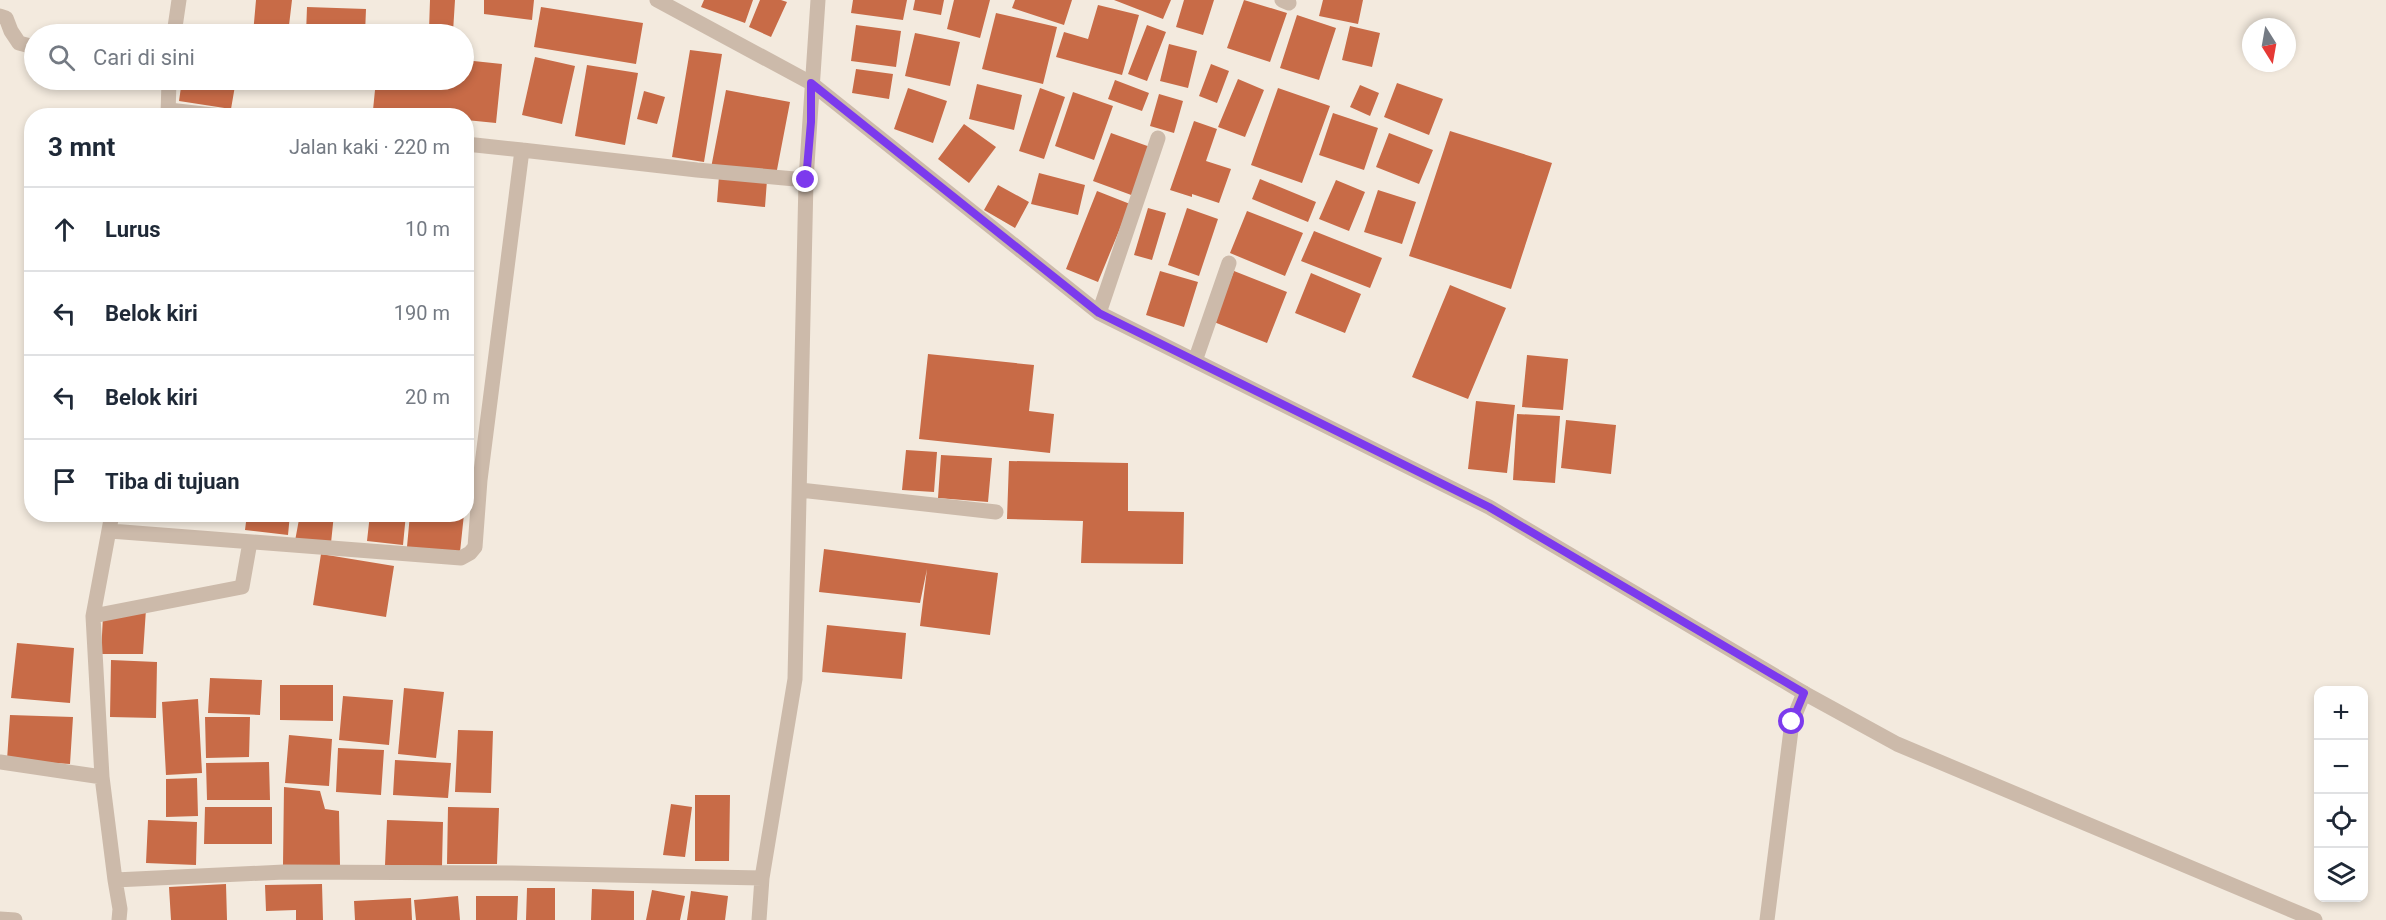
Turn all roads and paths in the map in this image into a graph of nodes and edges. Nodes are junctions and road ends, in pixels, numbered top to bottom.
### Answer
1 (179, 0) edge
2 (657, 0) edge
3 (818, 0) edge
4 (0, 16) edge
5 (175, 24) edge
6 (24, 45) edge
7 (811, 89) junction
8 (169, 90) edge
9 (169, 108) edge
10 (1158, 138) dead end
11 (474, 145) edge
12 (522, 150) junction
13 (806, 180) junction
14 (1229, 263) dead end
15 (1099, 313) junction
16 (1195, 361) junction
17 (800, 490) junction
18 (996, 512) dead end
19 (111, 522) edge
20 (110, 531) junction
21 (250, 542) junction
22 (93, 616) junction
23 (1802, 698) junction
24 (0, 762) edge
25 (102, 777) junction
26 (762, 878) junction
27 (115, 880) junction
28 (0, 919) edge
29 (15, 920) edge
30 (119, 920) edge
31 (759, 920) edge
32 (1767, 920) edge
33 (2315, 920) edge

1 - 5 street
2 - 7 street
3 - 7 street
4 - 6 street
7 - 13 street
7 - 15 street
8 - 9 street
10 - 15 street
11 - 12 street
12 - 13 street
12 - 21 street
13 - 17 street
14 - 16 street
15 - 16 street
16 - 23 street
17 - 18 street
17 - 26 street
19 - 20 street
20 - 21 street
20 - 22 street
21 - 22 street
22 - 25 street
23 - 32 street
23 - 33 street
24 - 25 street
25 - 27 street
26 - 27 street
26 - 31 street
27 - 30 street
28 - 29 street

